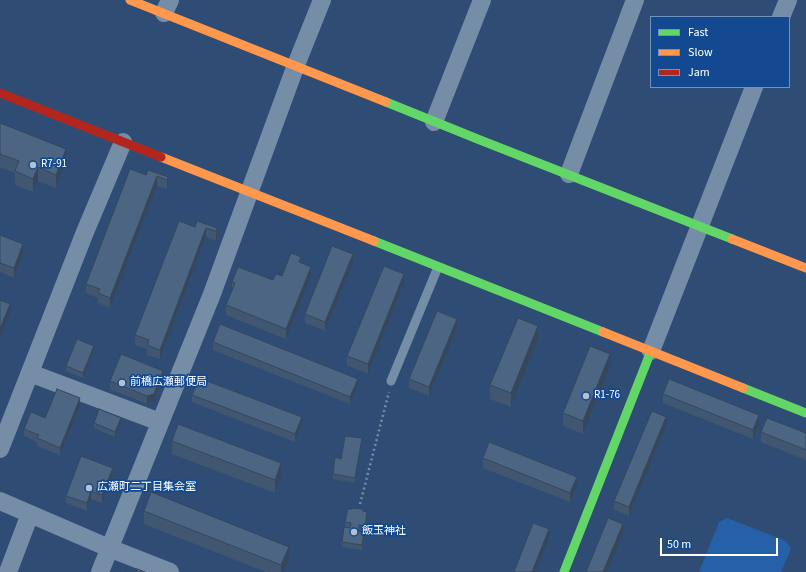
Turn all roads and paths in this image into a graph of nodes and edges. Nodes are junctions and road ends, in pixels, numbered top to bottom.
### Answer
1 (130, 0) edge
2 (322, 0) edge
3 (482, 0) edge
4 (635, 0) edge
5 (788, 0) edge
6 (167, 6) edge
7 (781, 16) edge
8 (296, 65) junction
9 (754, 88) edge
10 (0, 93) edge
11 (434, 122) junction
12 (123, 142) junction
13 (569, 174) junction
14 (250, 192) junction
15 (700, 226) junction
16 (438, 267) junction
17 (806, 268) edge
18 (651, 352) junction
19 (30, 374) junction
20 (391, 381) joint
21 (806, 413) edge
22 (160, 422) junction
23 (0, 449) edge
24 (0, 501) edge
25 (360, 504) dead end
26 (30, 514) junction
27 (109, 548) junction
28 (8, 572) edge
29 (100, 572) edge
30 (170, 572) edge
31 (564, 572) edge

1 - 6 street
2 - 8 street
3 - 11 street
4 - 13 street
5 - 7 street
6 - 8 street
8 - 11 street
8 - 14 street
9 - 15 street
10 - 12 street
11 - 13 street
12 - 14 street
12 - 19 street
13 - 15 street
14 - 16 street
14 - 22 street
15 - 17 street
15 - 18 street
16 - 18 street
16 - 20 lane
18 - 21 street
18 - 31 street
19 - 22 street
19 - 23 street
20 - 25 path
22 - 27 street
24 - 26 street
26 - 27 street
26 - 28 street
27 - 29 street
27 - 30 street

